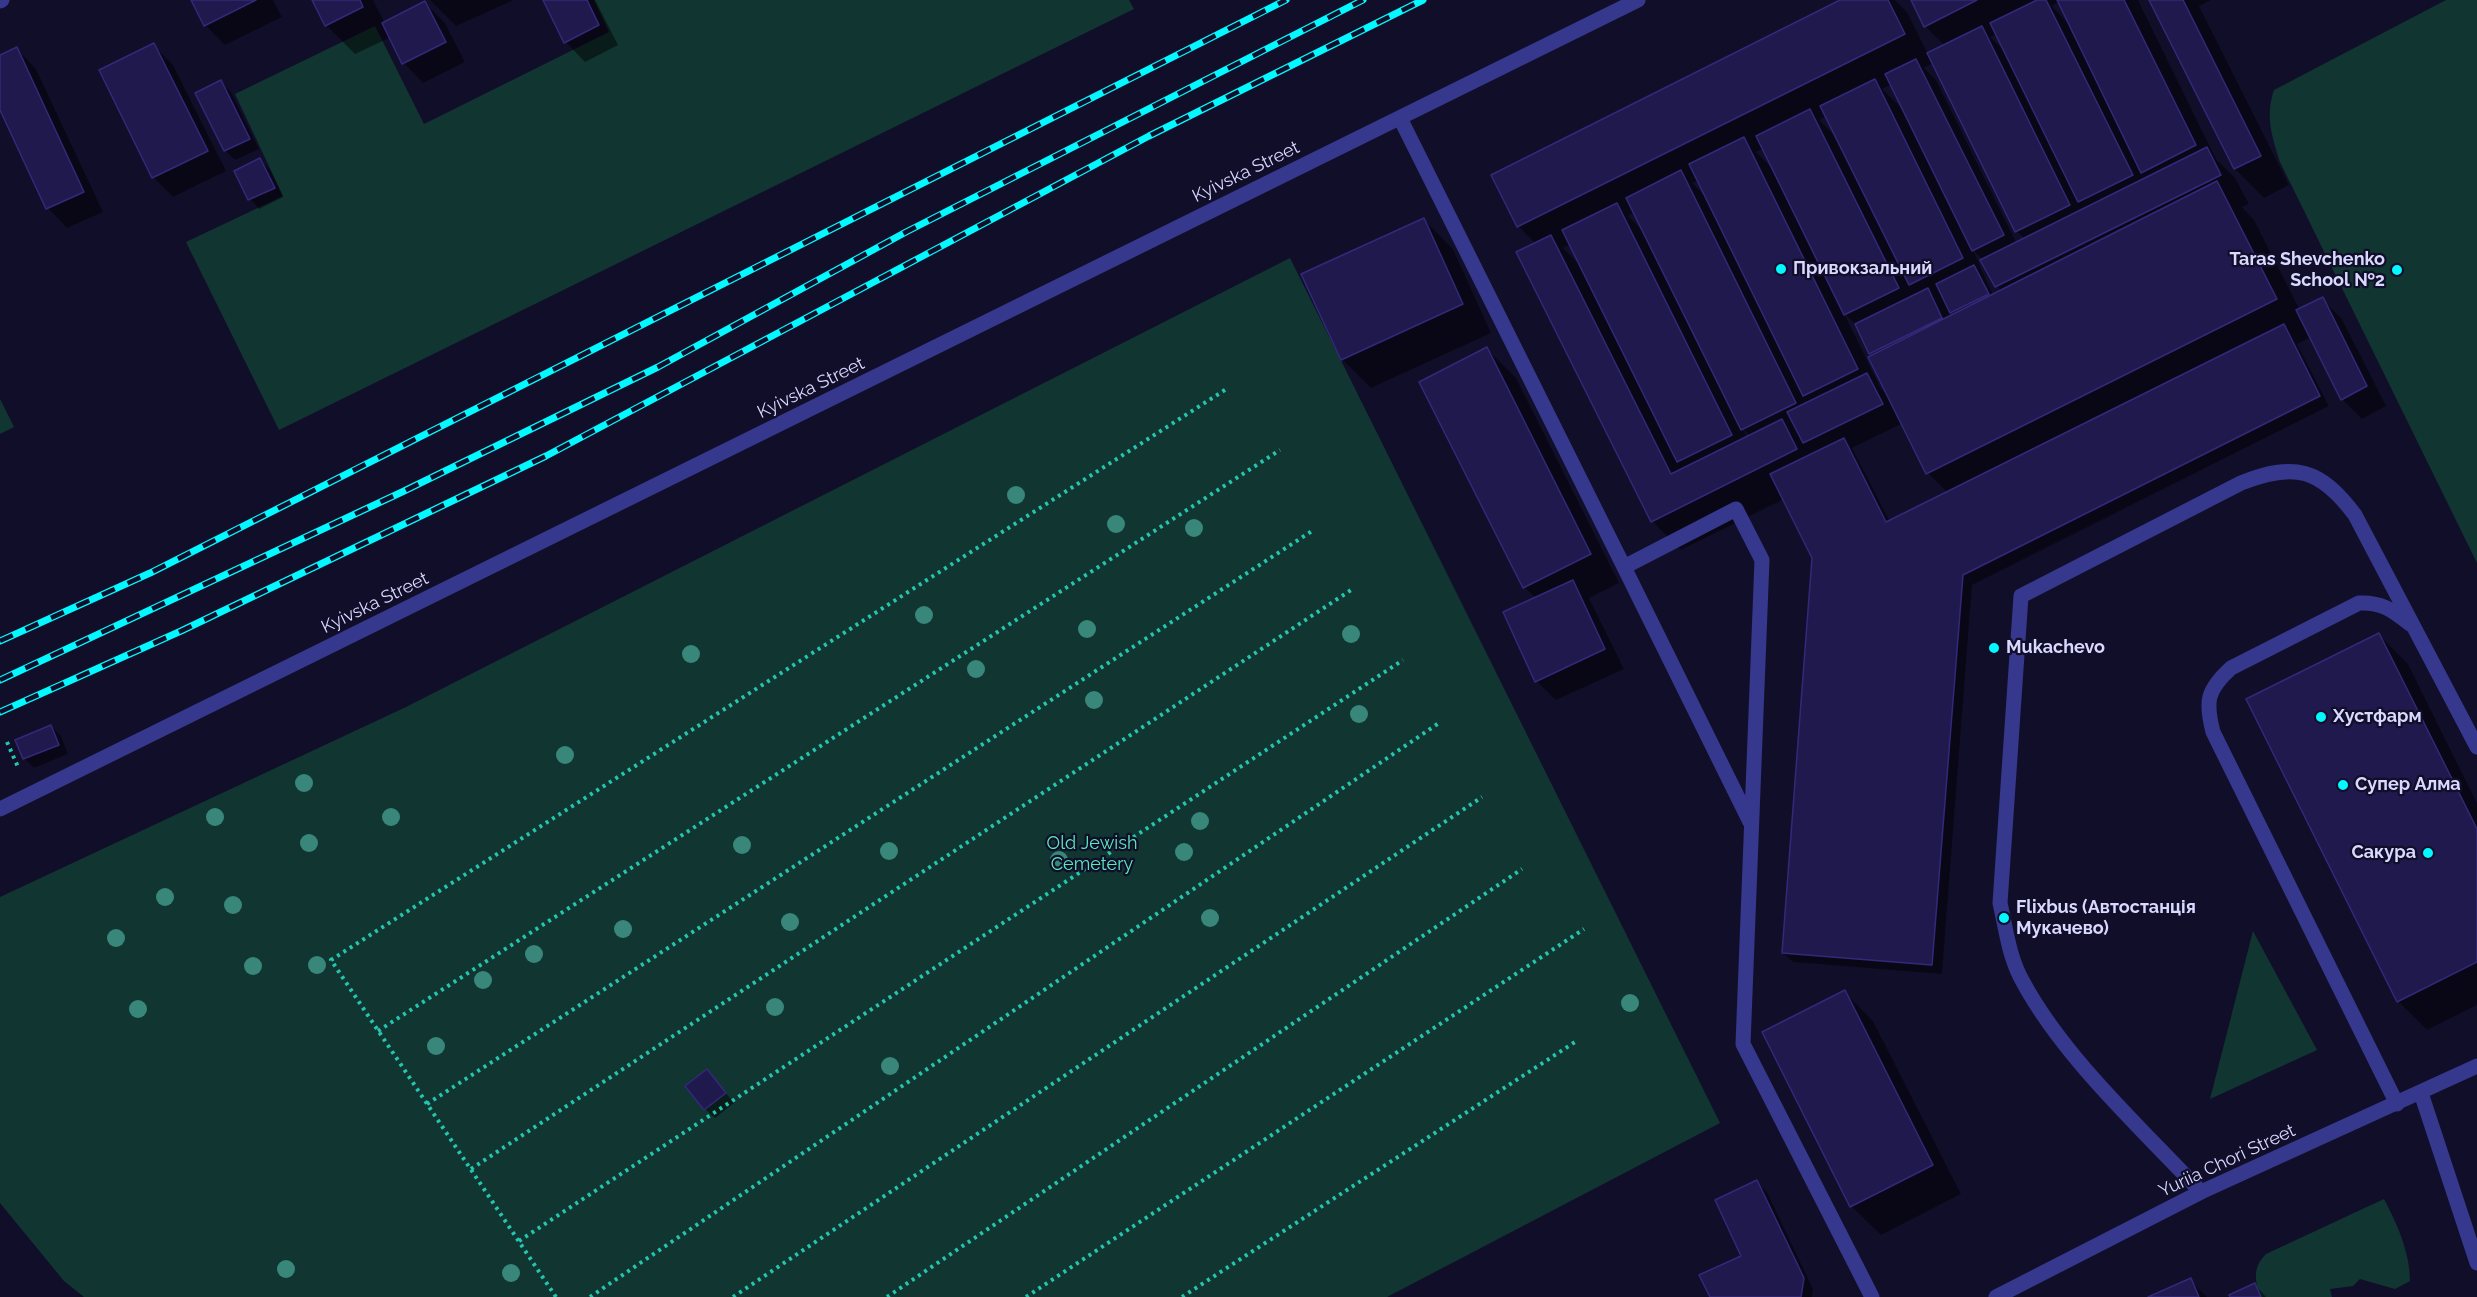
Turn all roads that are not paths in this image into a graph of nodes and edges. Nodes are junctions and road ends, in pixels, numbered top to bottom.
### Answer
1 (1638, 0) edge
2 (1400, 118) junction
3 (1624, 567) junction
4 (2415, 628) junction
5 (2477, 747) edge
6 (0, 809) edge
7 (1752, 825) junction
8 (2477, 1066) edge
9 (2421, 1093) junction
10 (2397, 1104) junction
11 (2201, 1192) junction
12 (2477, 1263) edge
13 (1872, 1297) edge
14 (1996, 1297) edge

1 - 2 street, Kyivska Street
2 - 3 street
2 - 6 street, Kyivska Street
3 - 7 street
3 - 7 street
4 - 5 street
4 - 10 street
4 - 11 street
7 - 13 street
8 - 9 street, Yuriia Chori Street
9 - 10 street, Yuriia Chori Street
9 - 12 street
10 - 11 street, Yuriia Chori Street
11 - 14 street, Yuriia Chori Street

